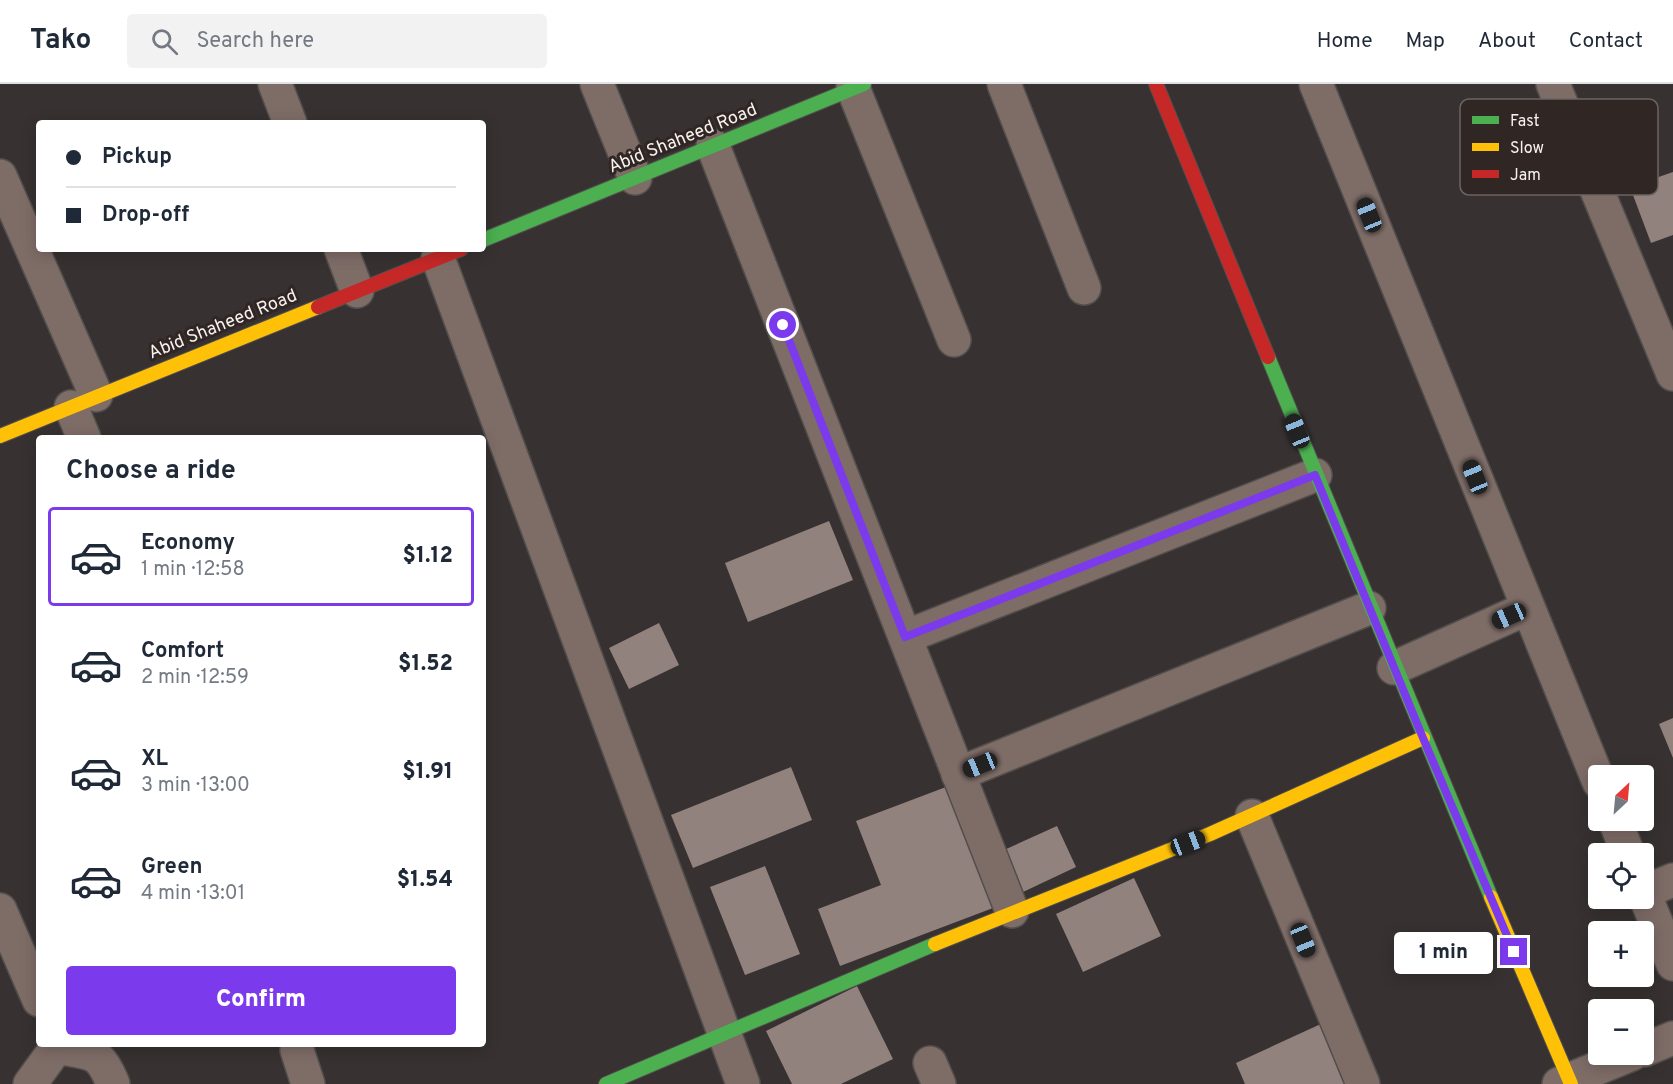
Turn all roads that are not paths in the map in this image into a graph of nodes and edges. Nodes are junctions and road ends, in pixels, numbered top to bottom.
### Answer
1 (275, 84) edge
2 (597, 84) edge
3 (1004, 84) edge
4 (1156, 84) edge
5 (1316, 84) edge
6 (1553, 84) edge
7 (858, 86) edge
8 (1559, 99) edge
9 (289, 120) edge
10 (713, 147) junction
11 (0, 176) edge
12 (635, 178) junction
13 (1599, 195) edge
14 (486, 239) edge
15 (342, 252) edge
16 (449, 254) edge
17 (1084, 288) dead end
18 (357, 291) junction
19 (954, 340) dead end
20 (1673, 374) edge
21 (84, 401) junction
22 (84, 435) edge
23 (0, 436) edge
24 (1315, 475) junction
25 (1528, 608) junction
26 (1369, 609) junction
27 (905, 637) junction
28 (1394, 668) junction
29 (1423, 738) junction
30 (1592, 765) edge
31 (958, 774) junction
32 (1252, 816) junction
33 (1673, 880) edge
34 (1654, 888) edge
35 (1651, 909) edge
36 (0, 910) edge
37 (1012, 910) junction
38 (1673, 964) edge
39 (36, 993) edge
40 (723, 1035) junction
41 (1673, 1038) edge
42 (1654, 1046) edge
43 (56, 1047) edge
44 (64, 1047) edge
45 (297, 1050) dead end
46 (1607, 1065) edge
47 (1566, 1083) edge
48 (30, 1084) edge
49 (113, 1084) edge
50 (308, 1084) edge
51 (606, 1084) edge
52 (743, 1084) edge
53 (1363, 1084) edge

1 - 9 street
2 - 12 street
3 - 17 street
4 - 24 street
5 - 25 street
6 - 8 street
7 - 10 street, Abid Shaheed Road
7 - 19 street
10 - 12 street, Abid Shaheed Road
10 - 27 street
11 - 21 street
12 - 14 street, Abid Shaheed Road
13 - 20 street
15 - 18 street
16 - 18 street, Abid Shaheed Road
16 - 40 street
18 - 21 street, Abid Shaheed Road
21 - 22 street
21 - 23 street, Abid Shaheed Road
24 - 26 street
24 - 27 street
25 - 28 street
25 - 30 street
26 - 28 street
26 - 31 street
27 - 31 street
28 - 29 street
29 - 32 street
29 - 47 street
31 - 37 street
32 - 37 street
32 - 53 street
33 - 34 street
35 - 38 street
36 - 39 street
37 - 40 street
40 - 51 street
40 - 52 street
41 - 42 street
43 - 48 street
44 - 49 street
45 - 50 street
46 - 47 street

